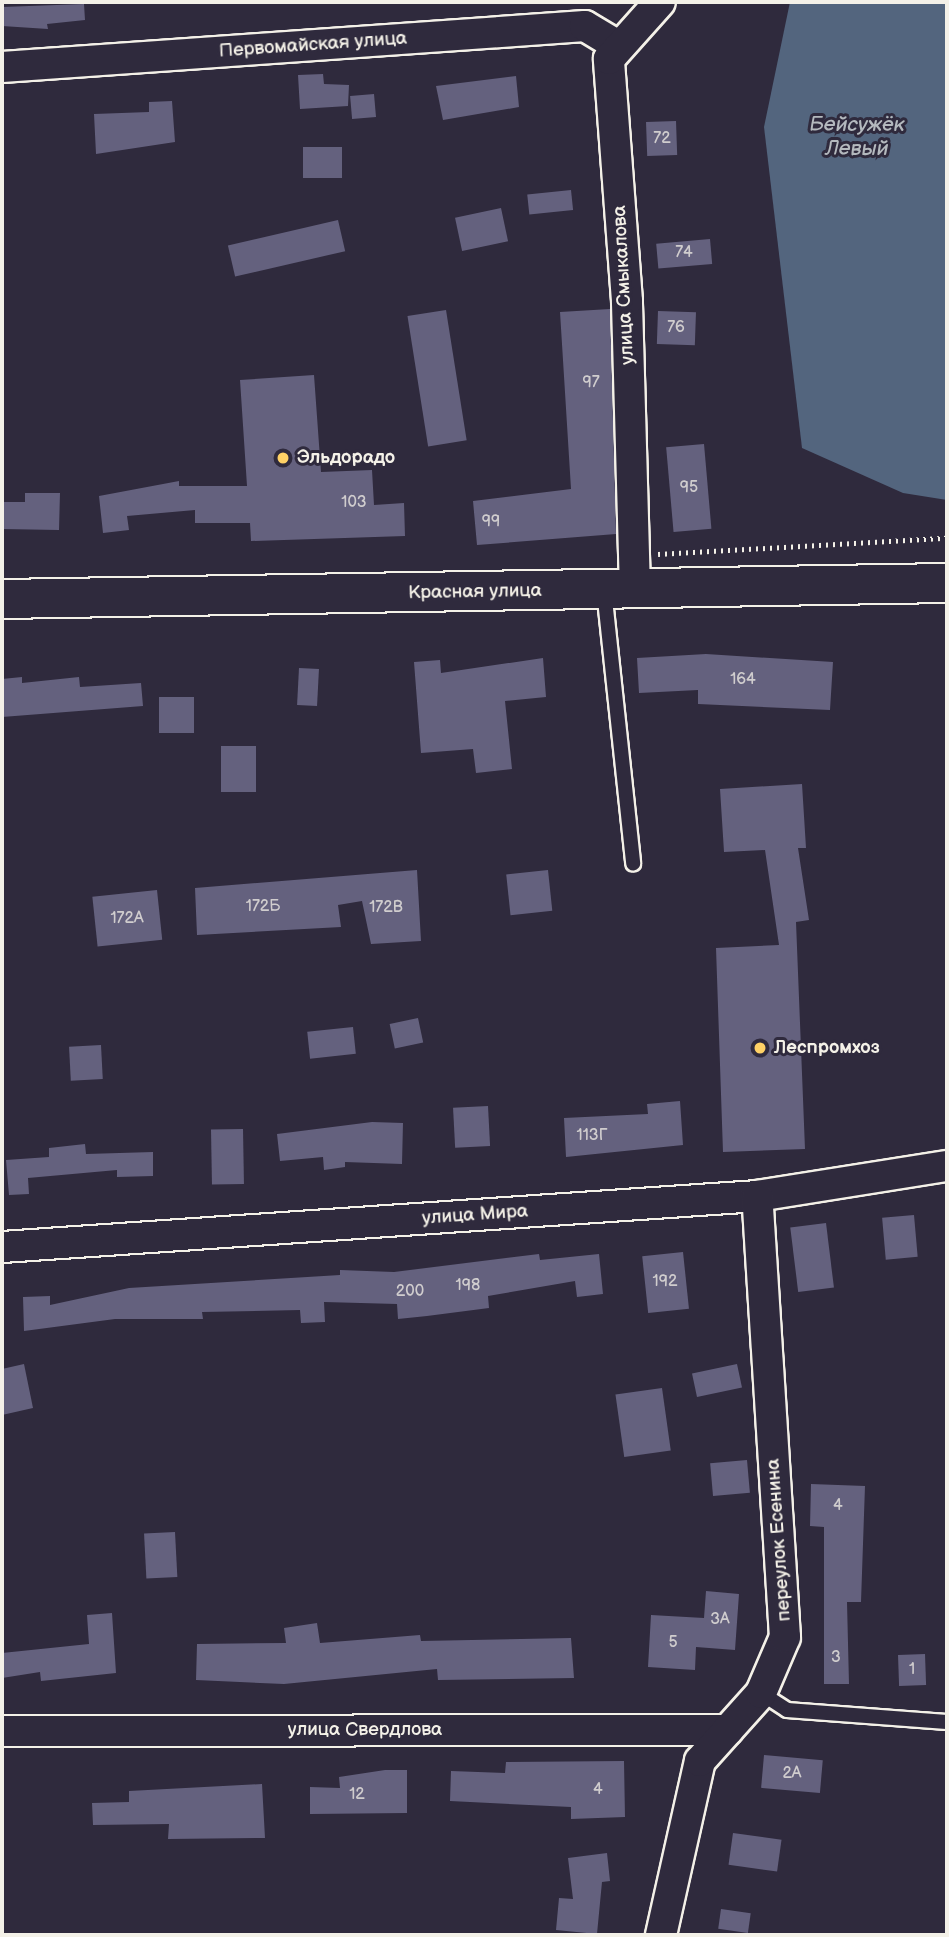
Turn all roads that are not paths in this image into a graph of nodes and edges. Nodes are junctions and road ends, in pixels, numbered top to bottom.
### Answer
1 (660, 2) edge
2 (618, 46) junction
3 (2, 67) edge
4 (624, 578) junction
5 (947, 583) edge
6 (2, 599) edge
7 (633, 863) dead end
8 (947, 1166) edge
9 (757, 1196) junction
10 (2, 1247) edge
11 (761, 1693) junction
12 (947, 1722) edge
13 (728, 1730) junction
14 (2, 1731) edge
15 (661, 1935) edge

1 - 2 street
2 - 3 street, Первомайская улица
2 - 4 street, улица Смыкалова
4 - 5 street, Красная улица
4 - 6 street, Красная улица
4 - 7 lane
8 - 9 street, улица Мира
9 - 10 street, улица Мира
9 - 11 street, переулок Есенина
11 - 12 lane
11 - 13 street, переулок Есенина
13 - 14 street, улица Свердлова
13 - 15 street, переулок Есенина

